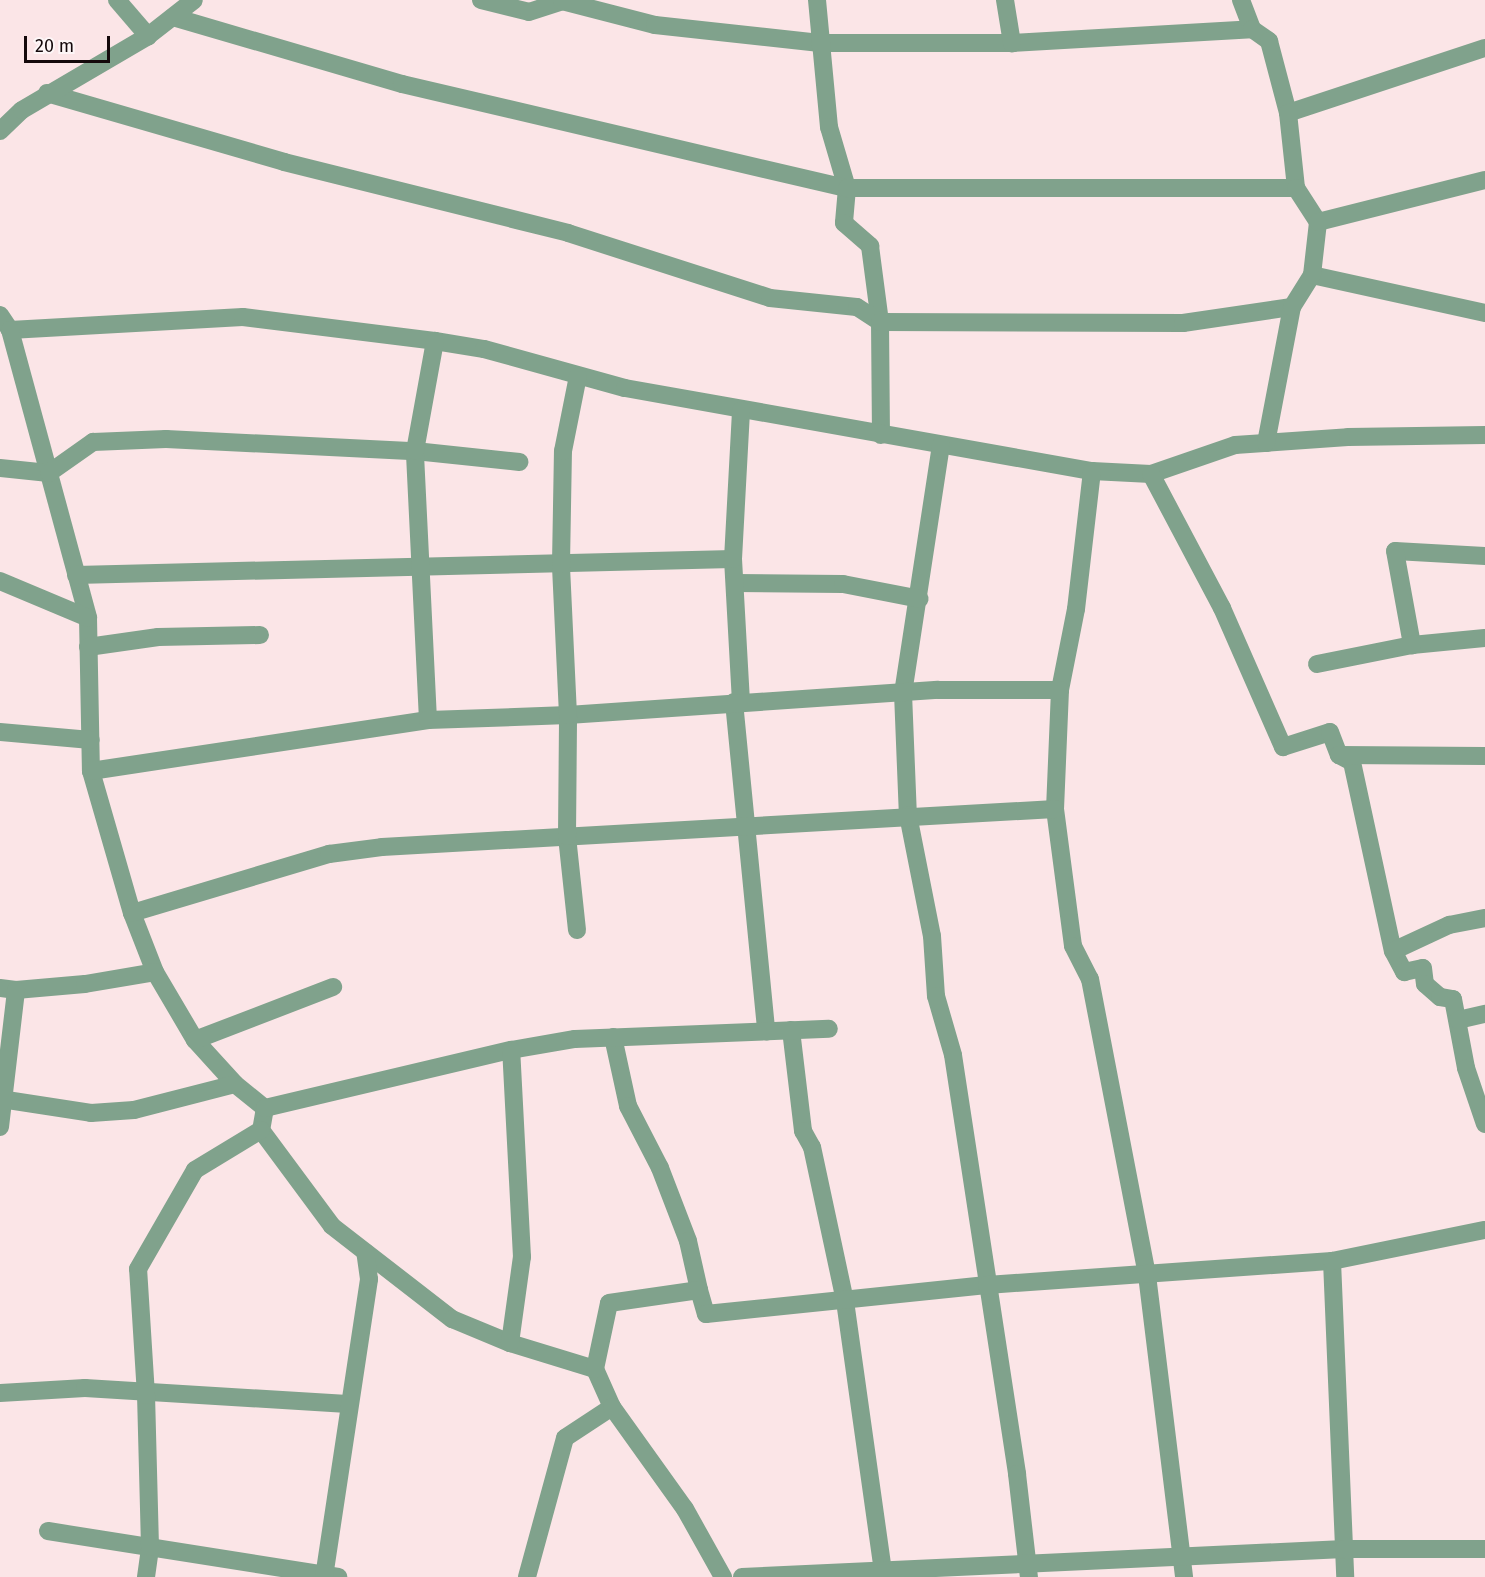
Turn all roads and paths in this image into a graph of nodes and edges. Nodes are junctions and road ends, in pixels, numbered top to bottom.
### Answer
1 (117, 0) edge
2 (194, 0) edge
3 (481, 0) edge
4 (817, 0) edge
5 (1005, 0) edge
6 (1241, 0) edge
7 (173, 17) junction
8 (1252, 29) junction
9 (148, 36) junction
10 (820, 43) junction
11 (1012, 43) junction
12 (1485, 48) edge
13 (47, 93) junction
14 (1288, 113) junction
15 (0, 131) edge
16 (1485, 180) edge
17 (847, 188) junction
18 (1296, 188) junction
19 (1317, 222) junction
20 (1312, 275) junction
21 (1292, 307) junction
22 (1485, 313) edge
23 (5, 322) edge
24 (880, 322) junction
25 (435, 340) junction
26 (578, 376) junction
27 (741, 410) junction
28 (880, 435) junction
29 (1485, 435) edge
30 (1266, 443) junction
31 (941, 445) junction
32 (415, 451) junction
33 (519, 462) dead end
34 (0, 468) edge
35 (1092, 471) junction
36 (49, 473) junction
37 (1151, 474) junction
38 (1485, 556) edge
39 (733, 559) junction
40 (561, 564) junction
41 (418, 567) junction
42 (76, 575) junction
43 (0, 581) edge
44 (735, 583) junction
45 (920, 599) junction
46 (88, 618) junction
47 (260, 635) dead end
48 (1485, 638) edge
49 (1412, 645) junction
50 (88, 646) junction
51 (1317, 664) dead end
52 (1060, 690) junction
53 (903, 693) junction
54 (737, 702) junction
55 (568, 715) junction
56 (428, 720) junction
57 (0, 732) edge
58 (91, 740) junction
59 (1339, 755) junction
60 (1485, 756) edge
61 (91, 771) junction
62 (1056, 809) junction
63 (908, 815) junction
64 (745, 827) junction
65 (567, 836) junction
66 (132, 913) junction
67 (1485, 918) edge
68 (577, 930) dead end
69 (1393, 951) junction
70 (155, 972) junction
71 (333, 987) dead end
72 (8, 989) edge
73 (1485, 1014) edge
74 (1458, 1020) junction
75 (829, 1029) dead end
76 (791, 1030) junction
77 (766, 1031) junction
78 (613, 1037) junction
79 (195, 1040) junction
80 (511, 1050) junction
81 (235, 1084) junction
82 (3, 1099) edge
83 (265, 1108) junction
84 (1485, 1124) edge
85 (0, 1127) edge
86 (261, 1130) junction
87 (1485, 1230) edge
88 (365, 1252) junction
89 (1332, 1261) junction
90 (1147, 1275) junction
91 (987, 1285) junction
92 (699, 1290) junction
93 (845, 1301) junction
94 (510, 1343) junction
95 (595, 1369) junction
96 (0, 1393) edge
97 (146, 1395) junction
98 (348, 1404) junction
99 (612, 1407) junction
100 (48, 1531) dead end
101 (150, 1547) junction
102 (1485, 1549) edge
103 (1344, 1550) junction
104 (1184, 1568) edge
105 (1029, 1569) edge
106 (884, 1573) edge
107 (329, 1576) edge
108 (146, 1577) edge
109 (527, 1577) edge
110 (723, 1577) edge
111 (742, 1577) edge
112 (1345, 1577) edge

1 - 9 street
2 - 7 street
3 - 10 street
4 - 10 street
5 - 11 street
6 - 8 street
7 - 9 street
7 - 17 street
8 - 11 street
8 - 14 street
9 - 13 street
10 - 11 street
10 - 17 street
12 - 14 street
13 - 15 street
13 - 24 street
14 - 18 street
16 - 19 street
17 - 18 street
17 - 24 street
18 - 19 street
19 - 20 street
20 - 21 street
20 - 22 street
21 - 24 street
21 - 30 street
23 - 25 street
23 - 36 street
24 - 28 street
25 - 26 street
25 - 32 street
26 - 27 street
26 - 40 street
27 - 28 street
27 - 39 street
28 - 31 street
29 - 30 street
30 - 37 street
31 - 35 street
31 - 45 street
32 - 33 street
32 - 36 street
32 - 41 street
34 - 36 street
35 - 37 street
35 - 52 street
36 - 42 street
37 - 59 street
38 - 49 street
39 - 40 street
39 - 44 street
40 - 41 street
40 - 55 street
41 - 42 street
41 - 56 street
42 - 46 street
43 - 46 street
44 - 45 street
44 - 54 street
45 - 53 street
46 - 50 street
47 - 50 street
48 - 49 street
49 - 51 street
50 - 58 street
52 - 53 street
52 - 62 street
53 - 54 street
53 - 63 street
54 - 55 street
54 - 64 street
55 - 56 street
55 - 65 street
56 - 61 street
57 - 58 street
58 - 61 street
59 - 60 street
59 - 69 street
61 - 66 street
62 - 63 street
62 - 90 street
63 - 64 street
63 - 91 street
64 - 65 street
64 - 77 street
65 - 66 street
65 - 68 street
66 - 70 street
67 - 69 street
69 - 74 street
70 - 72 street
70 - 79 street
71 - 79 street
72 - 82 street
73 - 74 street
74 - 84 street
75 - 76 street
76 - 77 street
76 - 93 street
77 - 78 street
78 - 80 street
78 - 92 street
79 - 81 street
80 - 83 street
80 - 94 street
81 - 82 street
81 - 83 street
82 - 85 street
83 - 86 street
86 - 88 street
86 - 97 street
87 - 89 street
88 - 94 street
88 - 98 street
89 - 90 street
89 - 103 street
90 - 91 street
90 - 104 street
91 - 93 street
91 - 105 street
92 - 93 street
92 - 95 street
93 - 106 street
94 - 95 street
95 - 99 street
96 - 97 street
97 - 98 street
97 - 101 street
98 - 107 street
99 - 109 street
99 - 110 street
100 - 101 street
101 - 107 street
101 - 108 street
102 - 103 street
103 - 104 street
103 - 112 street
104 - 105 street
105 - 106 street
106 - 111 street

